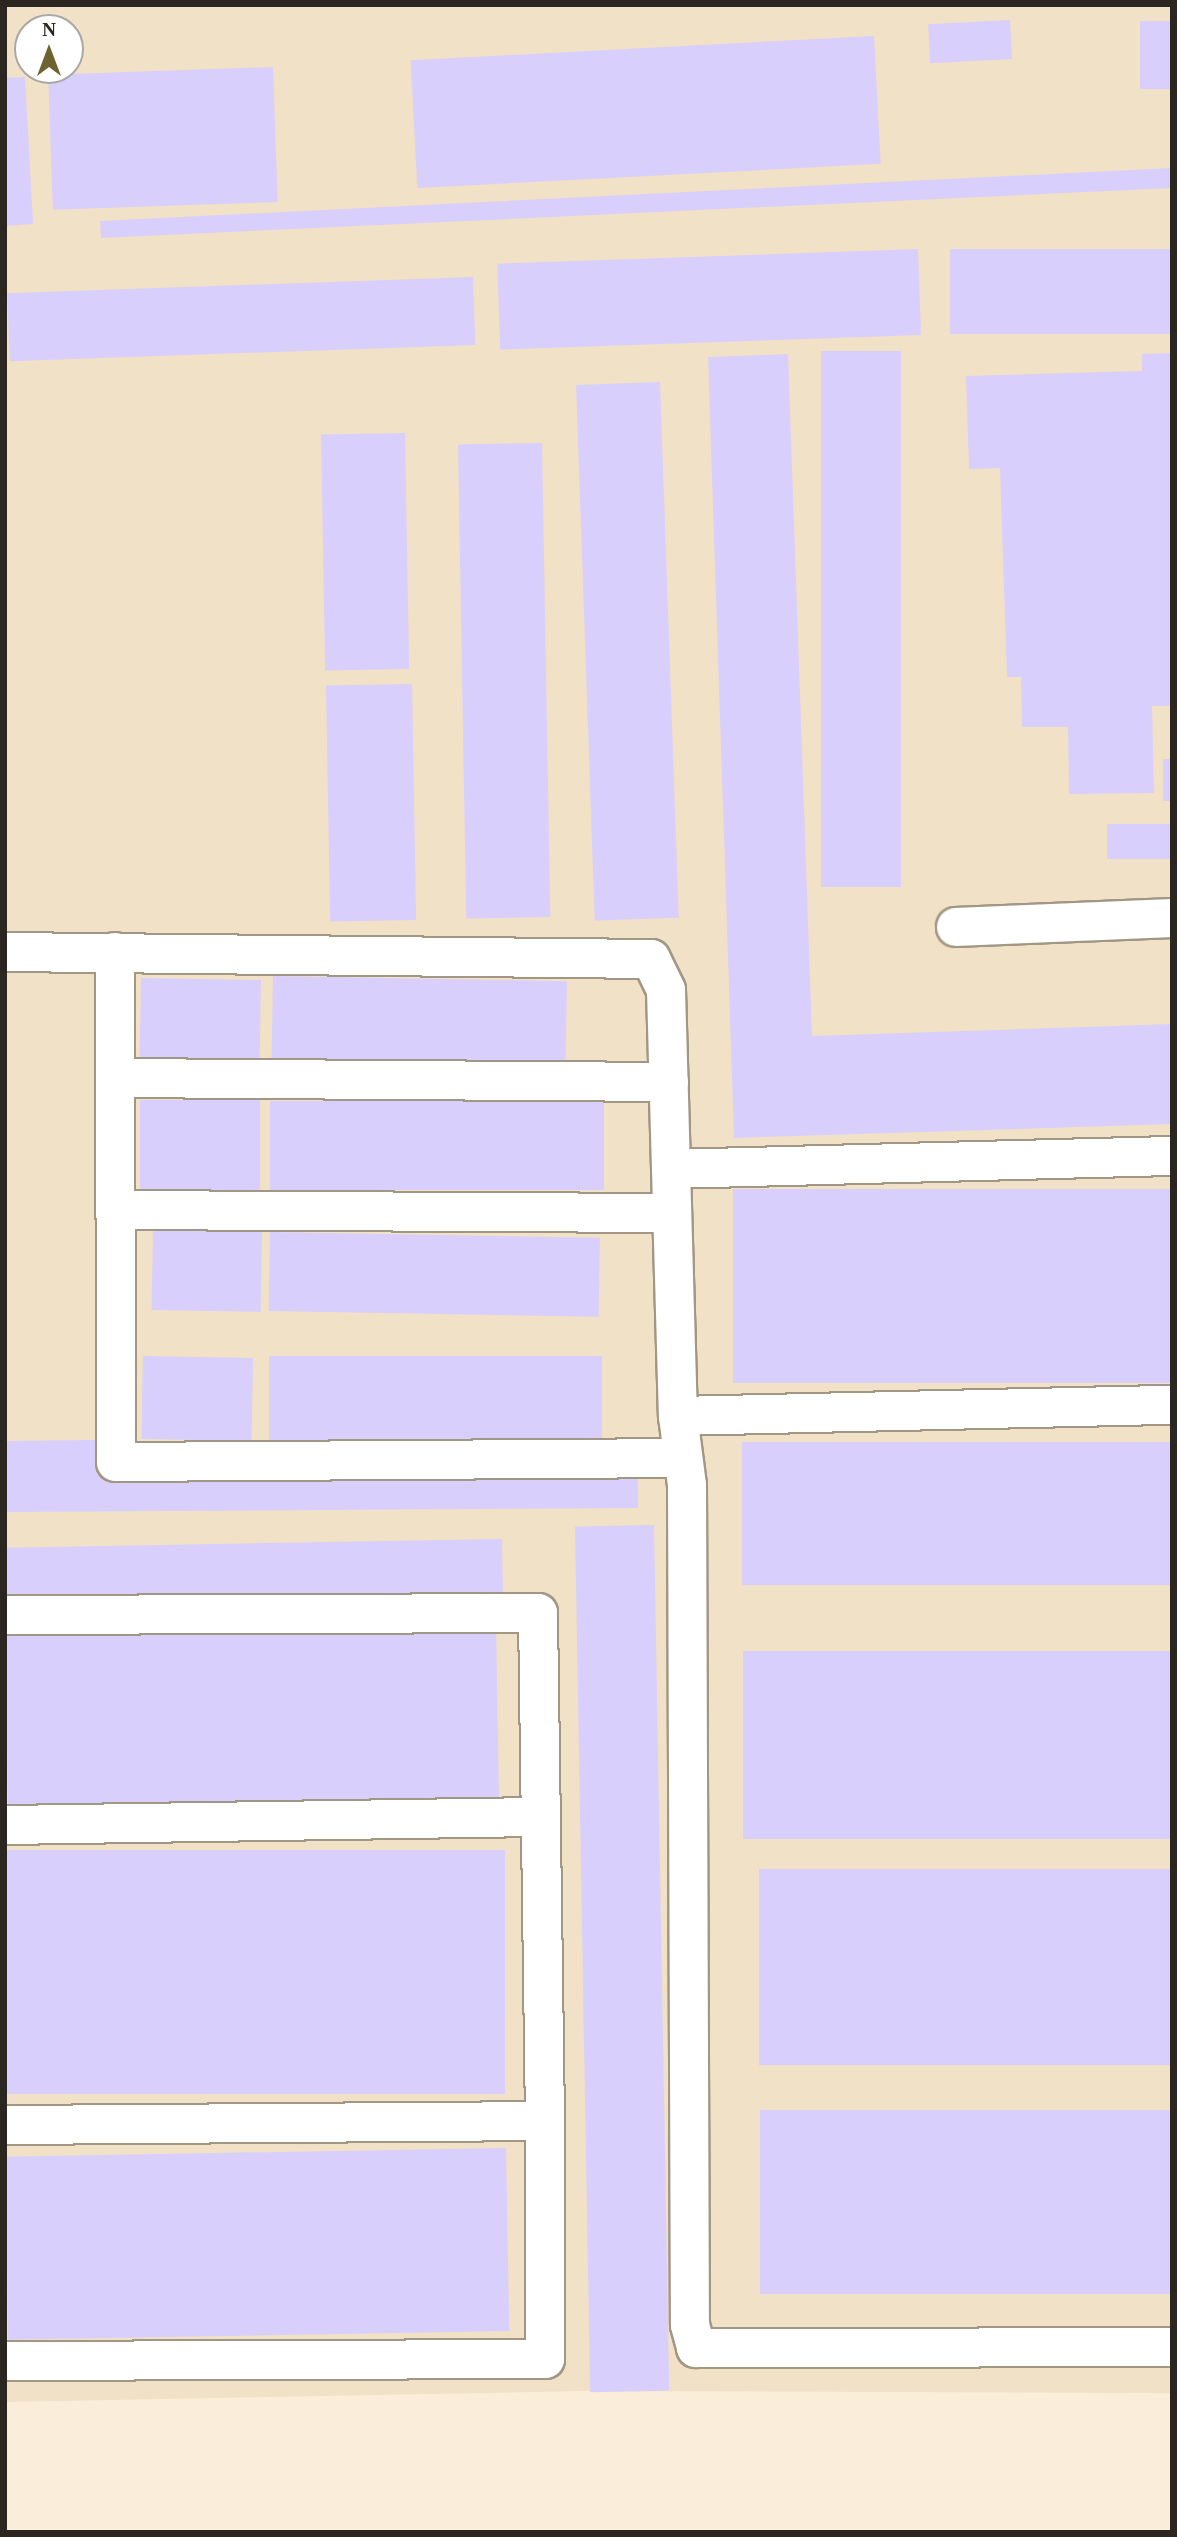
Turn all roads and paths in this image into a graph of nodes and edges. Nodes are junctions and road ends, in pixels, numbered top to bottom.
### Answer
1 (1172, 918) edge
2 (956, 927) dead end
3 (5, 951) edge
4 (115, 952) junction
5 (115, 1078) junction
6 (668, 1082) junction
7 (1172, 1156) edge
8 (671, 1169) junction
9 (115, 1210) junction
10 (672, 1213) junction
11 (1172, 1405) edge
12 (678, 1416) junction
13 (683, 1458) junction
14 (5, 1615) edge
15 (541, 1817) junction
16 (5, 1825) edge
17 (545, 2121) junction
18 (5, 2125) edge
19 (1172, 2347) edge
20 (5, 2361) edge

1 - 2 lane
3 - 4 lane
4 - 5 lane
4 - 6 lane
5 - 6 lane
5 - 9 lane
6 - 8 lane
7 - 8 lane
8 - 10 lane
9 - 10 lane
9 - 13 lane
10 - 12 lane
11 - 12 lane
12 - 13 lane
13 - 19 lane
14 - 15 lane
15 - 16 lane
15 - 17 lane
17 - 18 lane
17 - 20 lane

